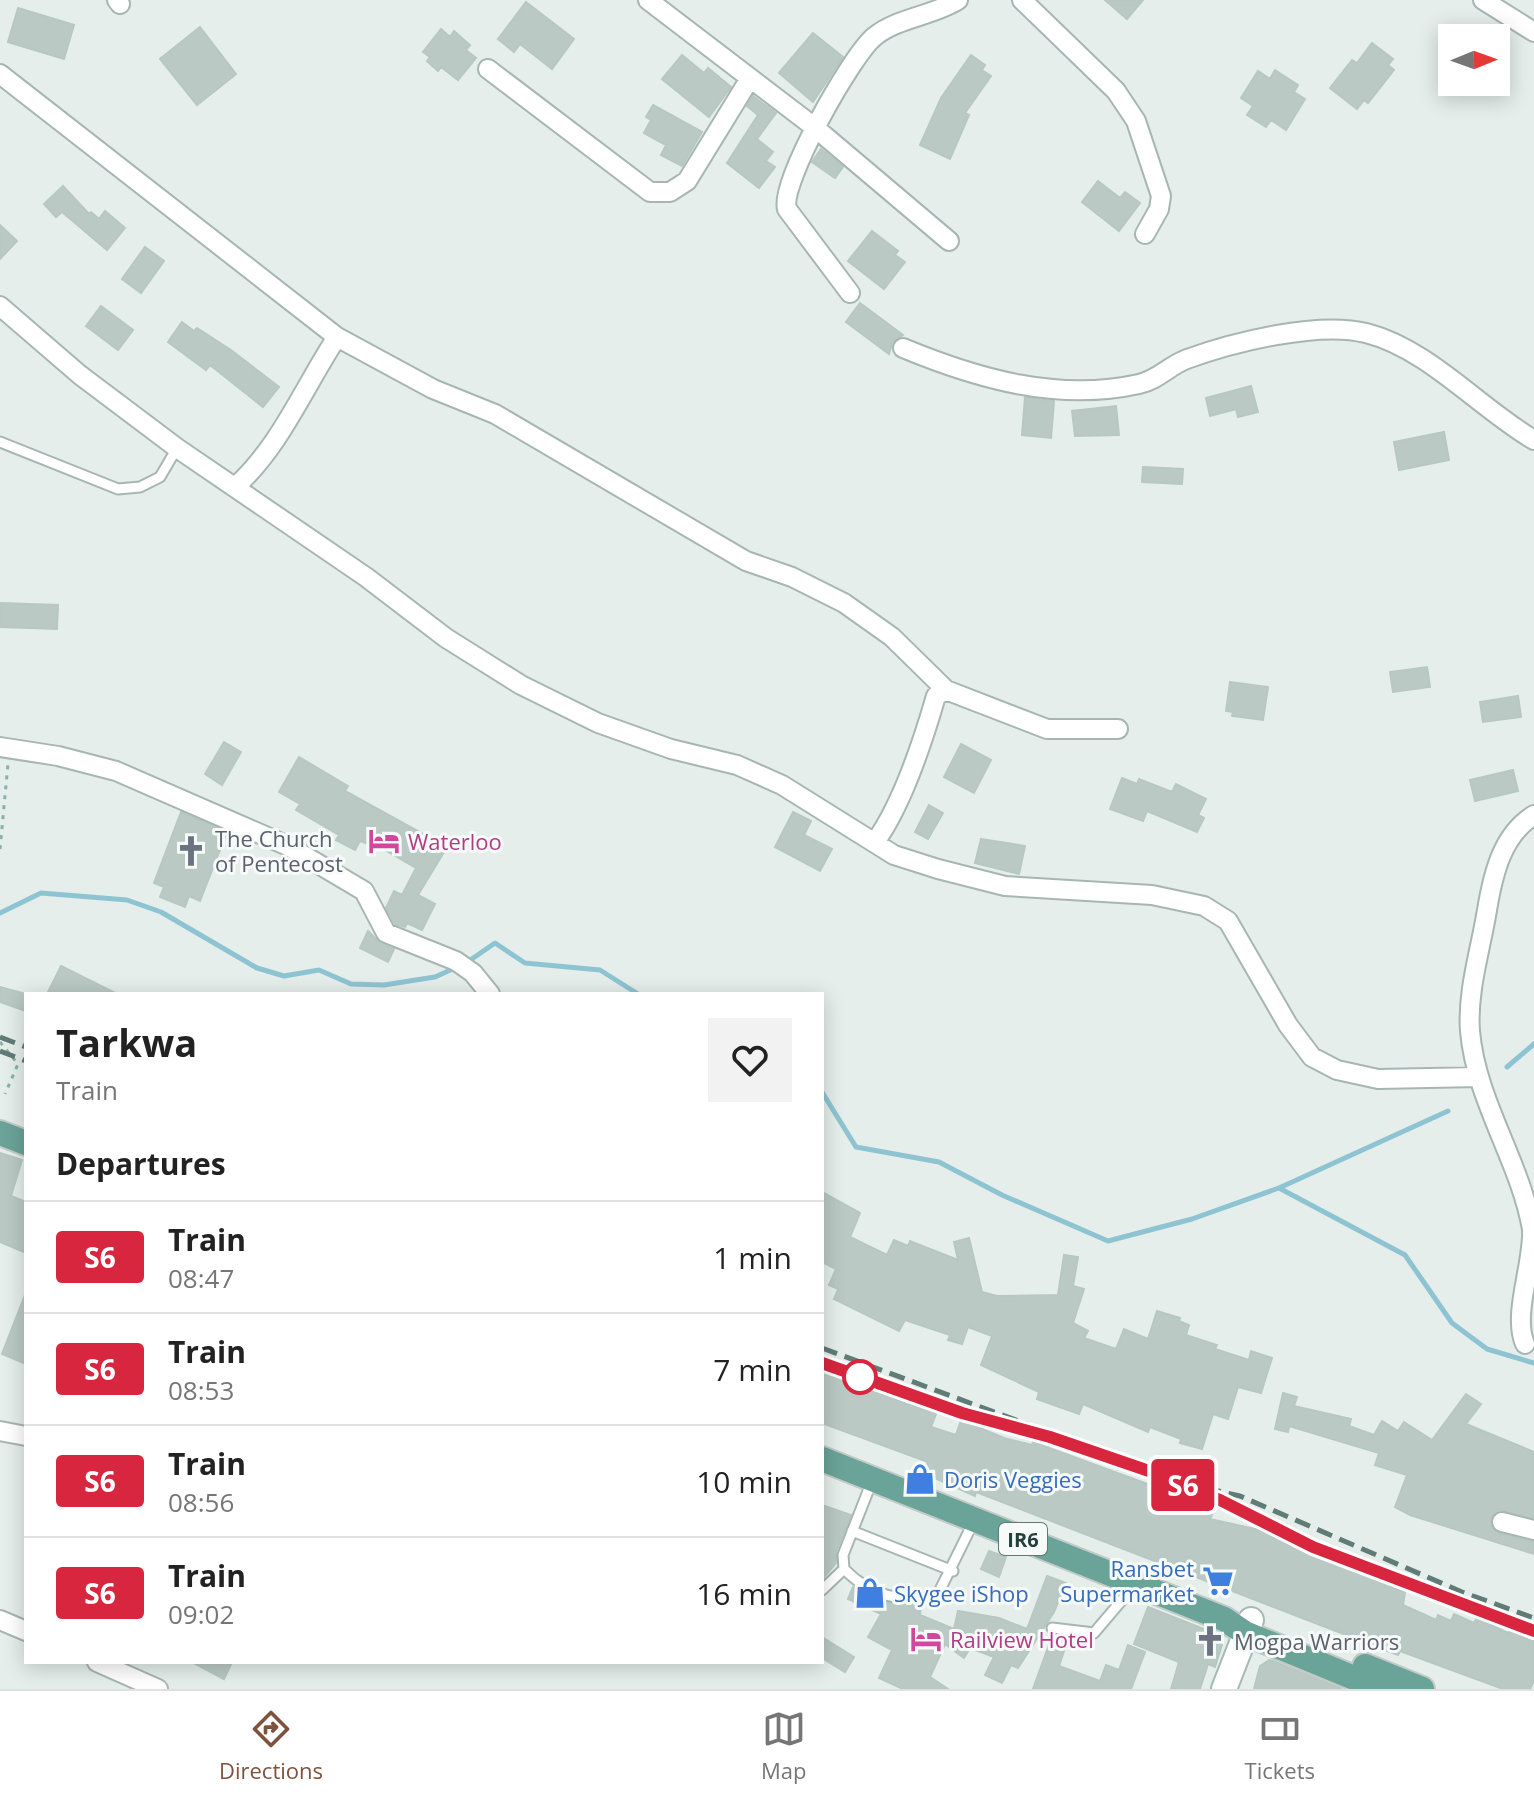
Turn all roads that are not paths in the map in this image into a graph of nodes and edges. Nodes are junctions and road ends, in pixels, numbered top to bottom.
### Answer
1 (648, 0) edge
2 (958, 0) edge
3 (1022, 0) edge
4 (1483, 0) edge
5 (1534, 32) edge
6 (488, 69) dead end
7 (0, 74) edge
8 (749, 80) junction
9 (813, 126) junction
10 (1145, 234) dead end
11 (949, 241) dead end
12 (850, 293) dead end
13 (0, 306) edge
14 (337, 337) junction
15 (903, 348) dead end
16 (1534, 440) edge
17 (0, 442) edge
18 (177, 448) junction
19 (235, 487) junction
20 (946, 690) junction
21 (1118, 729) dead end
22 (6, 748) edge
23 (1534, 815) edge
24 (875, 842) junction
25 (488, 992) edge
26 (1479, 1077) junction
27 (0, 1133) edge
28 (24, 1142) edge
29 (1525, 1344) dead end
30 (0, 1431) edge
31 (24, 1436) edge
32 (824, 1460) edge
33 (873, 1479) junction
34 (974, 1520) junction
35 (1502, 1522) dead end
36 (1534, 1530) edge
37 (852, 1531) junction
38 (844, 1569) junction
39 (953, 1571) junction
40 (1136, 1583) junction
41 (824, 1588) edge
42 (0, 1620) edge
43 (1248, 1626) junction
44 (1052, 1628) dead end
45 (24, 1630) edge
46 (102, 1664) edge
47 (158, 1689) edge
48 (1224, 1689) edge
49 (1381, 1689) edge
50 (1422, 1689) edge

1 - 8 street
2 - 9 street
3 - 10 street
4 - 5 street
6 - 8 street
7 - 14 street
8 - 9 street
9 - 11 street
9 - 12 street
13 - 18 street
14 - 19 street
14 - 20 street
15 - 16 street
17 - 18 lane
18 - 19 street
19 - 24 street
20 - 21 street
20 - 24 street
22 - 25 street
23 - 26 street
24 - 26 street
26 - 29 street
27 - 28 main road
30 - 31 street
32 - 33 main road, IR6
33 - 34 main road, IR6
33 - 37 lane
34 - 39 lane
34 - 40 main road, IR6
35 - 36 street
37 - 38 lane
37 - 39 lane
38 - 39 lane
38 - 41 lane
40 - 43 main road, IR6
40 - 44 lane
42 - 45 street
43 - 48 street
43 - 49 main road, IR6
43 - 50 main road, IR6
46 - 47 street

